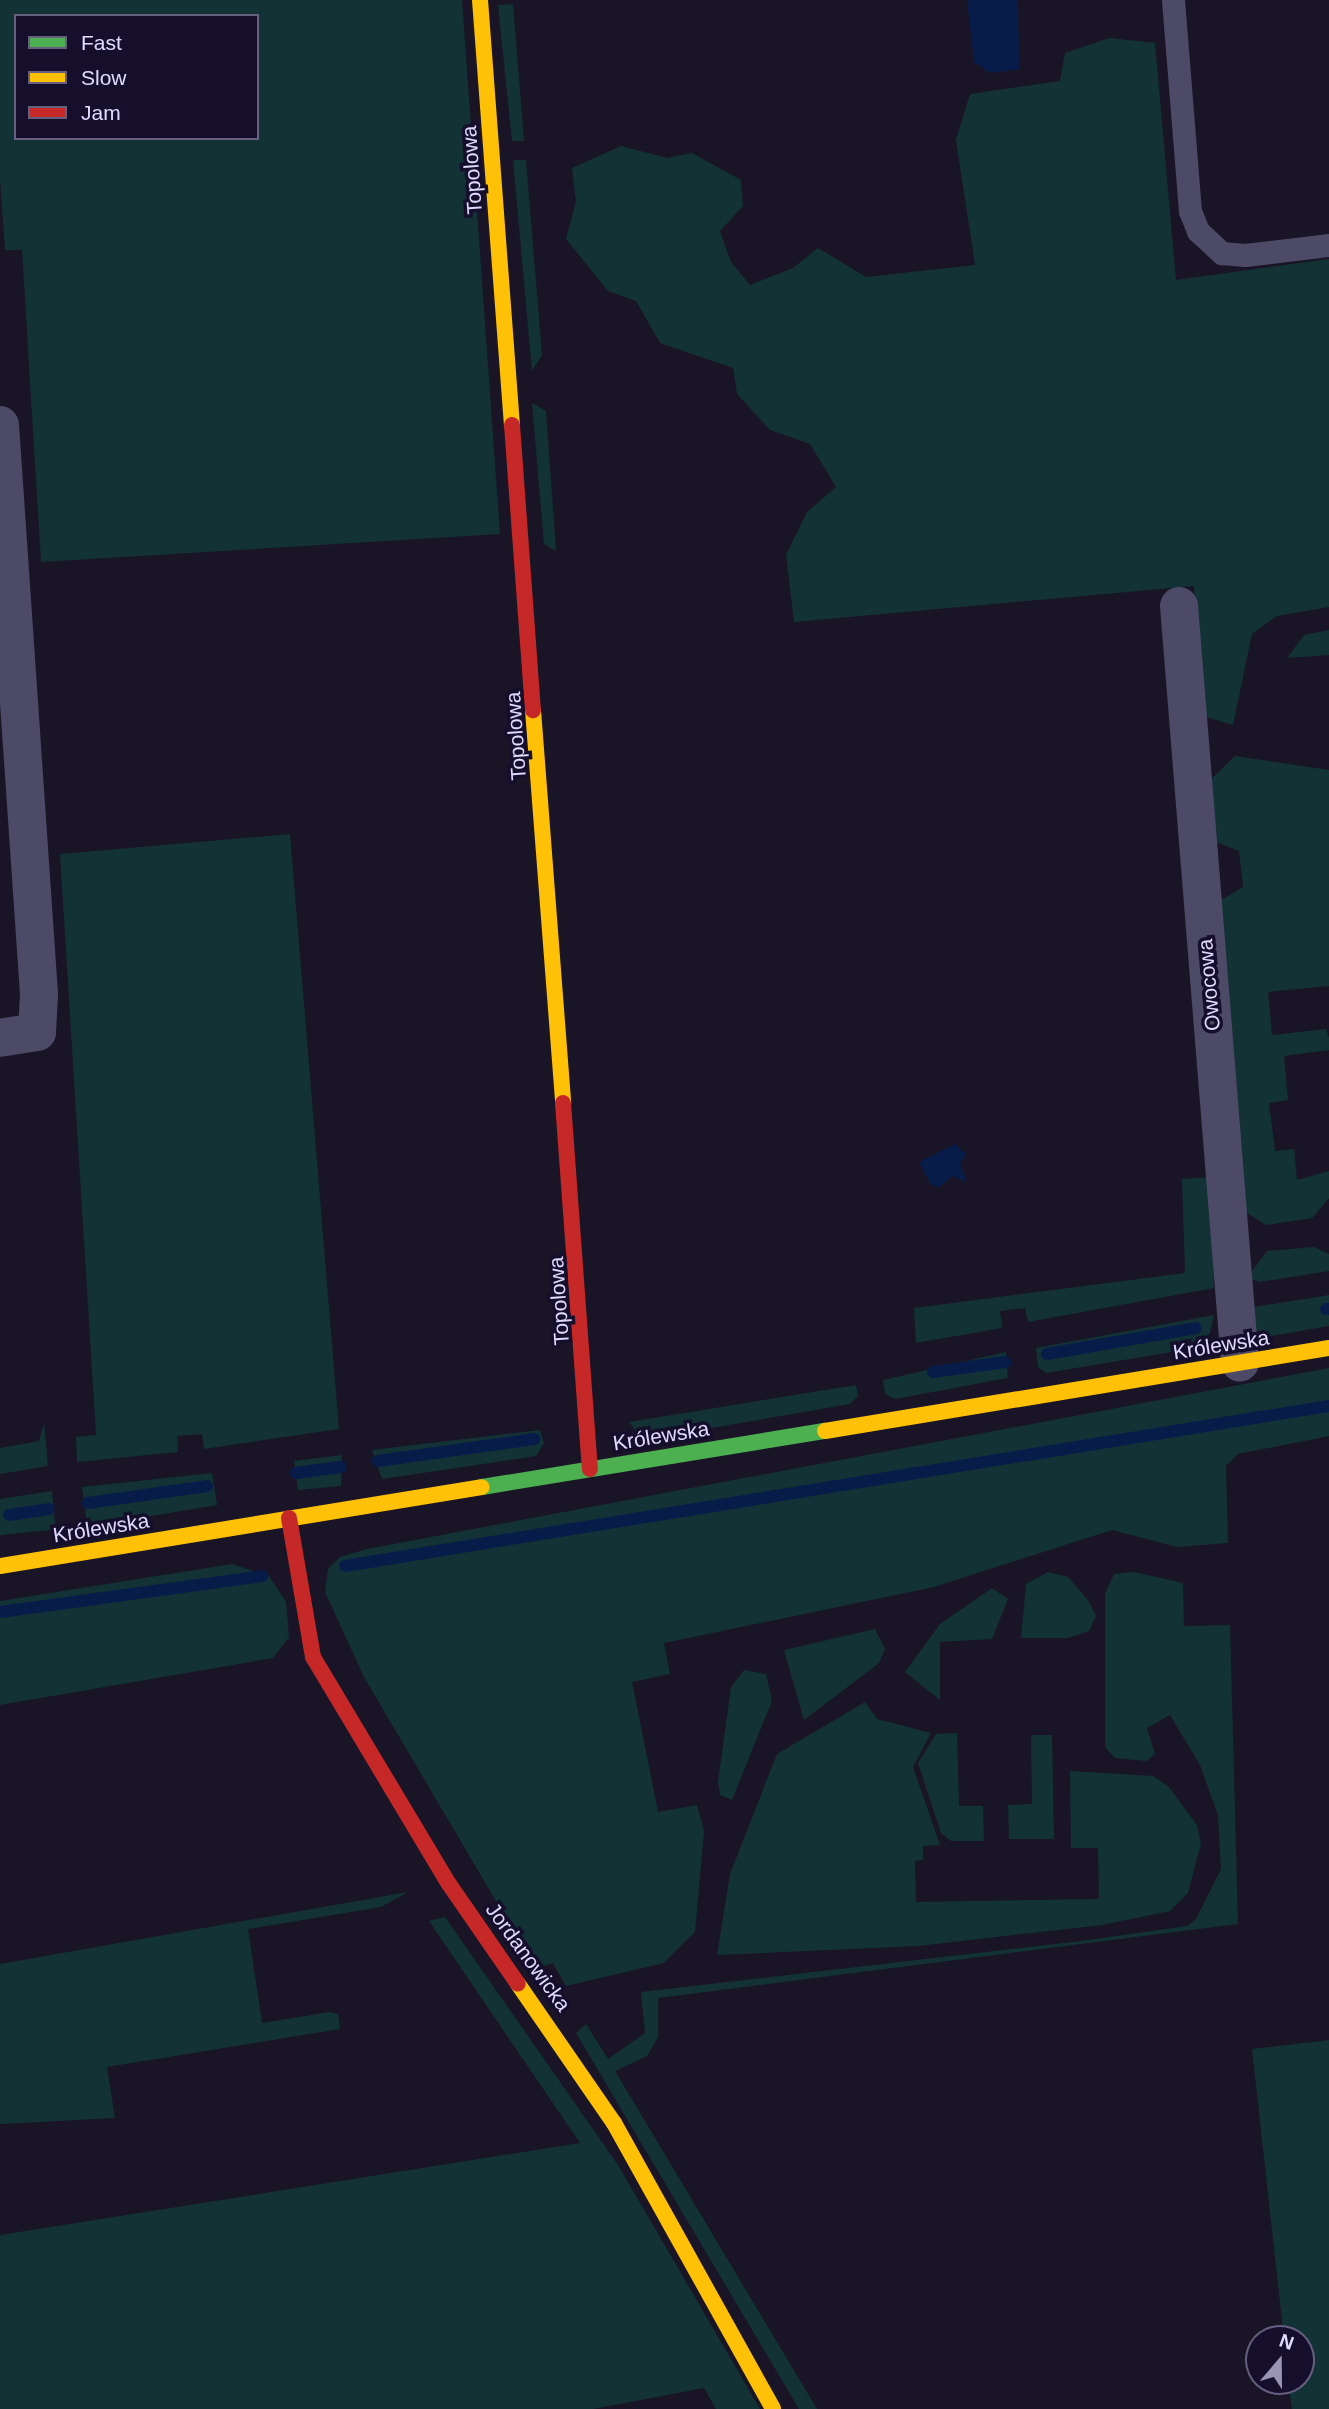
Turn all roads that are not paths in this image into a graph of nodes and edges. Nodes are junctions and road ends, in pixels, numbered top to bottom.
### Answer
1 (480, 0) edge
2 (1173, 0) edge
3 (1329, 245) edge
4 (0, 425) edge
5 (1179, 606) dead end
6 (0, 1038) edge
7 (1329, 1348) edge
8 (1240, 1363) junction
9 (590, 1469) junction
10 (289, 1518) junction
11 (0, 1566) edge
12 (773, 2409) edge

1 - 9 street, Topolowa
2 - 3 lane
4 - 6 street
5 - 8 street, Owocowa
7 - 8 street, Królewska
8 - 9 street, Królewska
9 - 10 street, Królewska
10 - 11 street, Królewska
10 - 12 street, Jordanowicka

